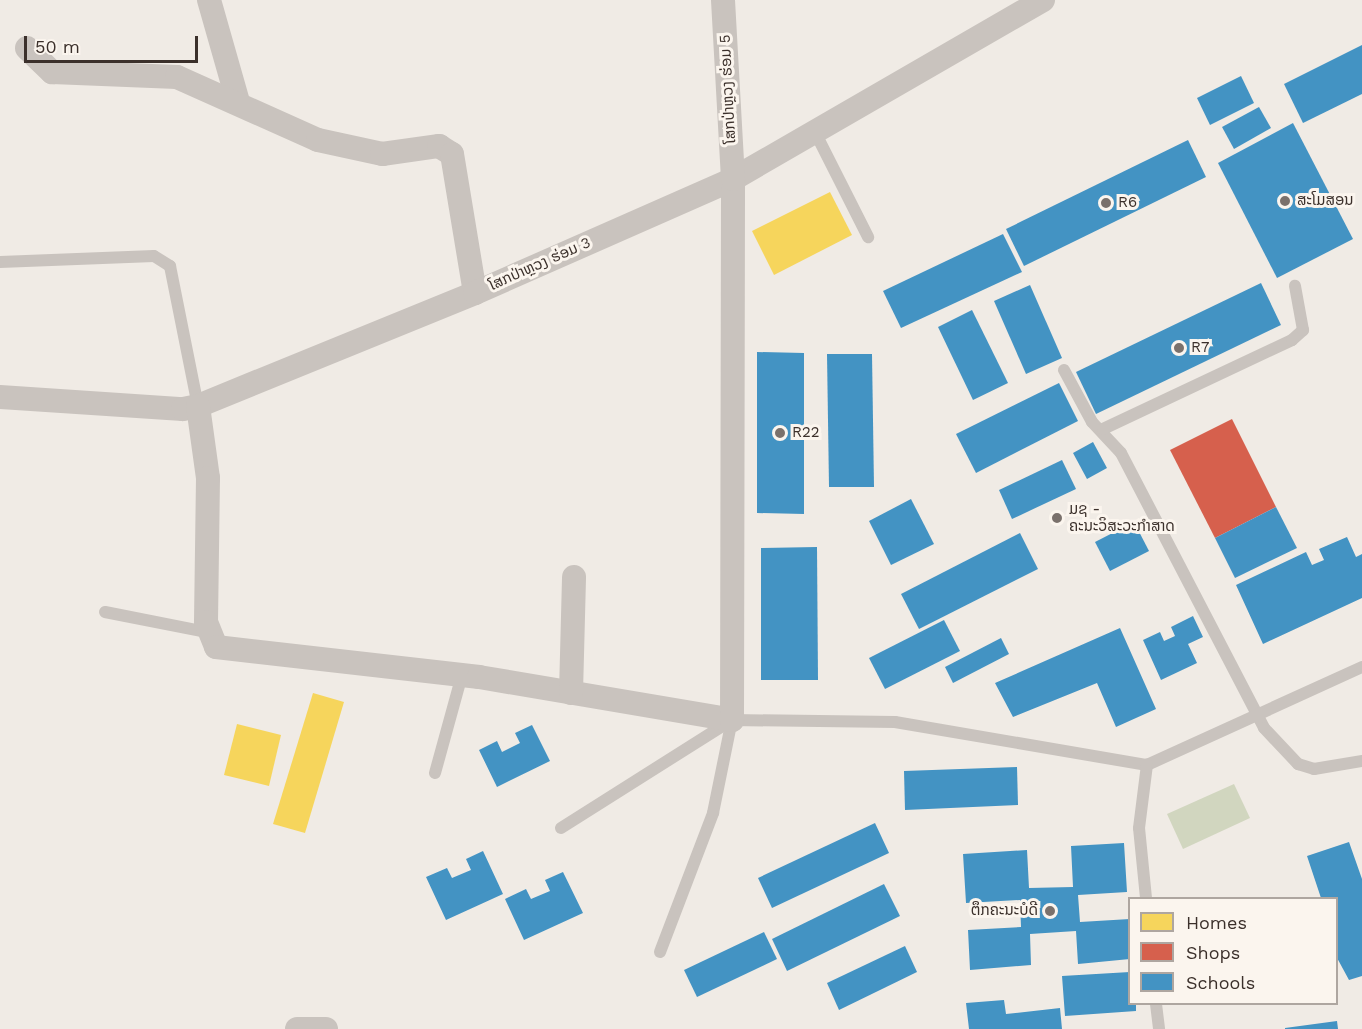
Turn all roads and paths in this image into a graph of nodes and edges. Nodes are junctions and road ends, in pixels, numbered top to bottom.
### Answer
1 (209, 0) edge
2 (723, 0) edge
3 (1043, 0) edge
4 (27, 48) dead end
5 (238, 102) junction
6 (815, 132) junction
7 (733, 179) junction
8 (868, 237) dead end
9 (0, 262) edge
10 (1295, 286) dead end
11 (475, 293) junction
12 (1064, 370) dead end
13 (0, 397) edge
14 (198, 406) junction
15 (1103, 429) junction
16 (574, 577) dead end
17 (105, 612) dead end
18 (207, 632) junction
19 (1362, 667) edge
20 (462, 675) junction
21 (571, 693) junction
22 (1258, 716) junction
23 (732, 720) junction
24 (1362, 761) edge
25 (1147, 765) junction
26 (435, 772) dead end
27 (561, 828) dead end
28 (1146, 897) edge
29 (660, 952) dead end
30 (1156, 1005) edge
31 (297, 1029) edge
32 (326, 1029) edge
33 (1159, 1029) edge

1 - 5 street
2 - 7 street, ໂສກປ່າຫຼວງ ຮ່ອມ 5
3 - 6 street, ໂສກປ່າຫຼວງ ຮ່ອມ 3
4 - 5 street
5 - 11 street
6 - 7 street, ໂສກປ່າຫຼວງ ຮ່ອມ 3
6 - 8 lane
7 - 11 street, ໂສກປ່າຫຼວງ ຮ່ອມ 3
7 - 23 street, ໂສກປ່າຫຼວງ ຮ່ອມ 5
9 - 14 lane
10 - 15 lane
11 - 14 street, ໂສກປ່າຫຼວງ ຮ່ອມ 3
12 - 15 lane
13 - 14 street, ໂສກປ່າຫຼວງ ຮ່ອມ 3
14 - 18 street
15 - 22 lane
16 - 21 street
17 - 18 lane
18 - 20 street
19 - 22 lane
20 - 21 street
20 - 26 lane
21 - 23 street
22 - 24 lane
22 - 25 lane
23 - 25 lane
23 - 27 lane
23 - 29 lane
25 - 28 lane
30 - 33 lane
31 - 32 street

